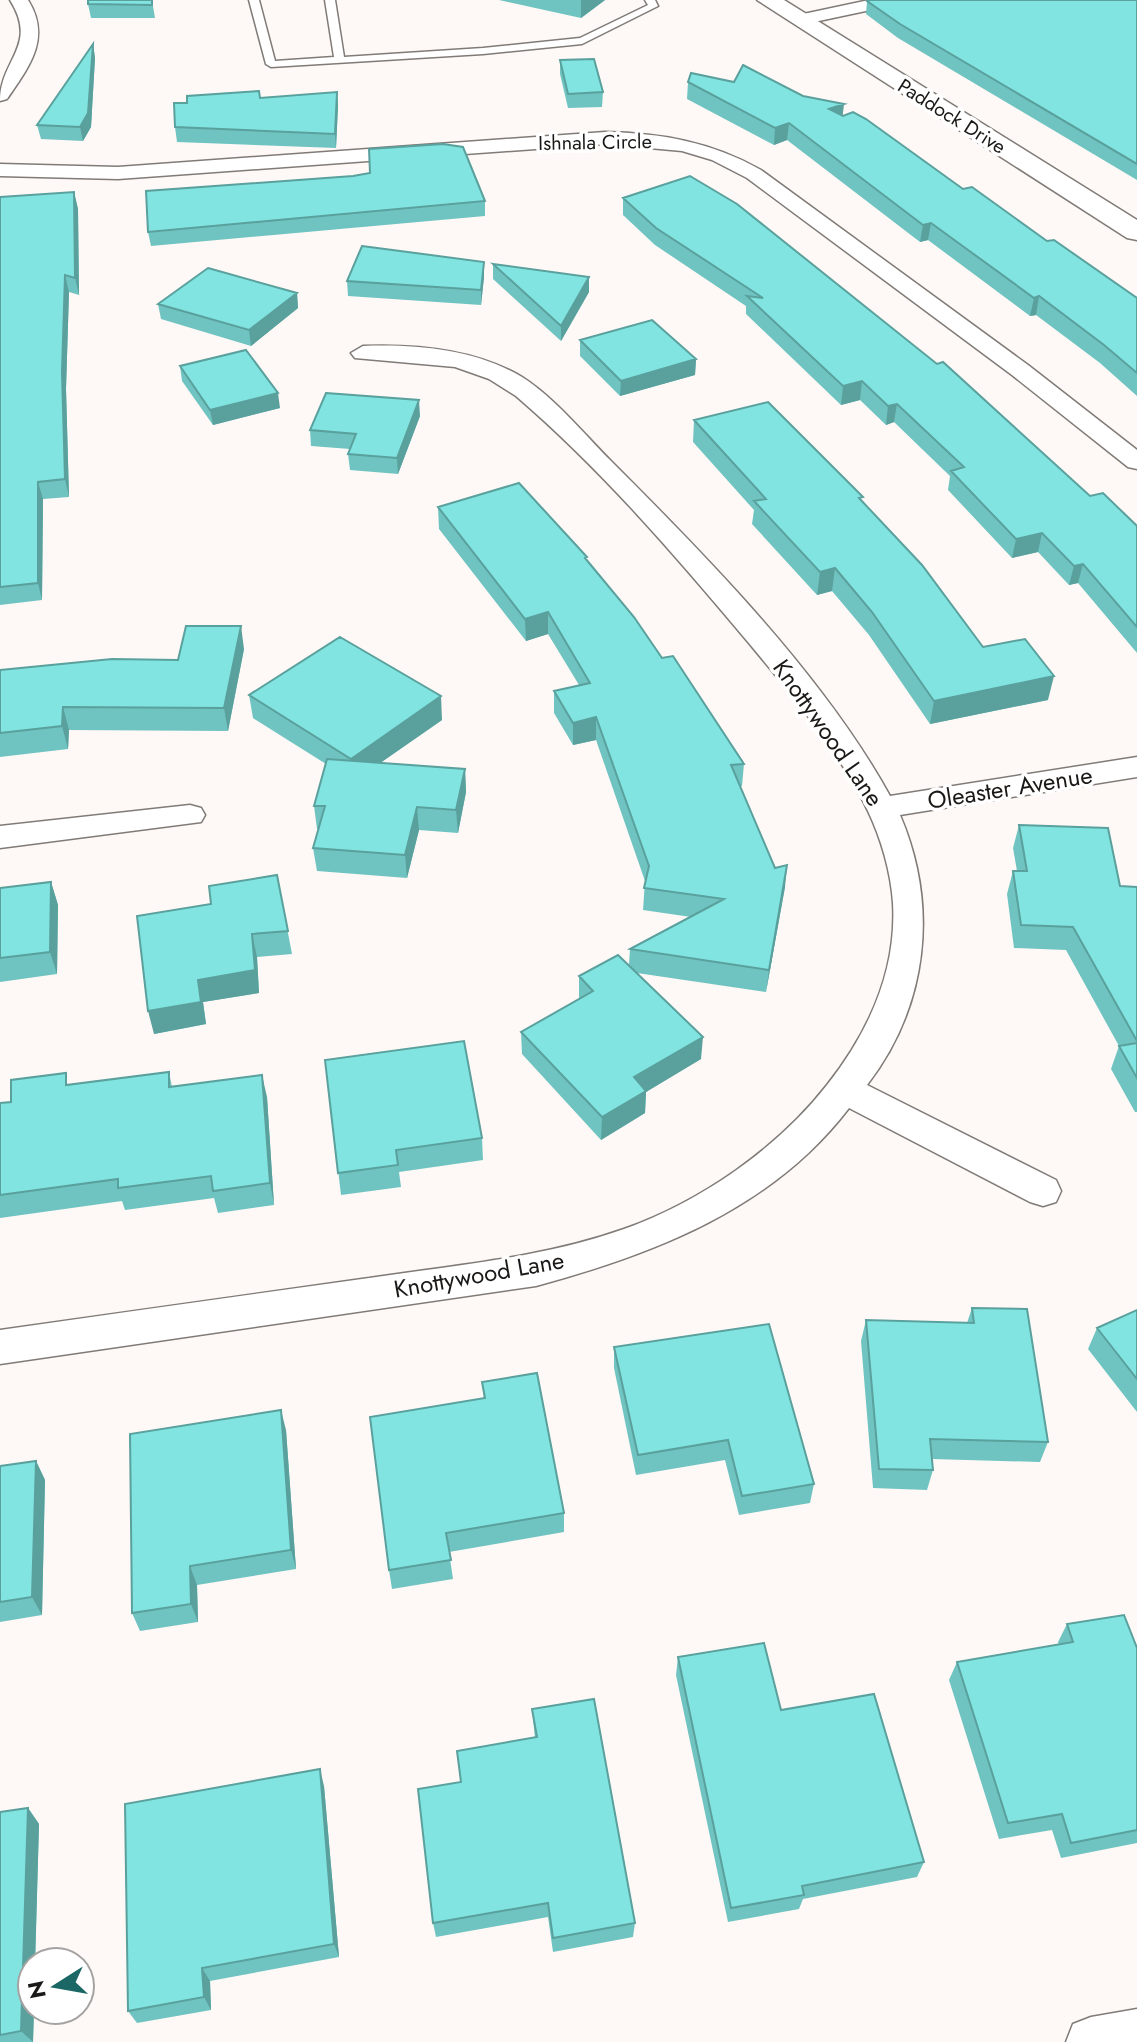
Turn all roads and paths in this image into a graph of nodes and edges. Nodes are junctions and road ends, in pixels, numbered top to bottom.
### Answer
1 (19, 0) edge
2 (254, 0) edge
3 (330, 0) edge
4 (650, 0) edge
5 (768, 0) edge
6 (894, 0) edge
7 (800, 20) junction
8 (339, 58) junction
9 (0, 95) edge
10 (0, 170) edge
11 (1137, 232) edge
12 (363, 353) dead end
13 (1137, 462) edge
14 (1137, 767) edge
15 (882, 808) junction
16 (190, 815) dead end
17 (0, 837) edge
18 (847, 1091) junction
19 (1043, 1191) dead end
20 (0, 1347) edge
21 (1137, 2034) edge
22 (1091, 2042) edge

1 - 9 street
2 - 8 lane
3 - 8 lane
4 - 8 lane
5 - 7 street, Paddock Drive
6 - 7 street
7 - 11 street, Paddock Drive
10 - 13 street, Ishnala Circle
12 - 15 street, Knottywood Lane
14 - 15 street, Oleaster Avenue
15 - 18 street, Knottywood Lane
16 - 17 street
18 - 19 street
18 - 20 street, Knottywood Lane
21 - 22 street

